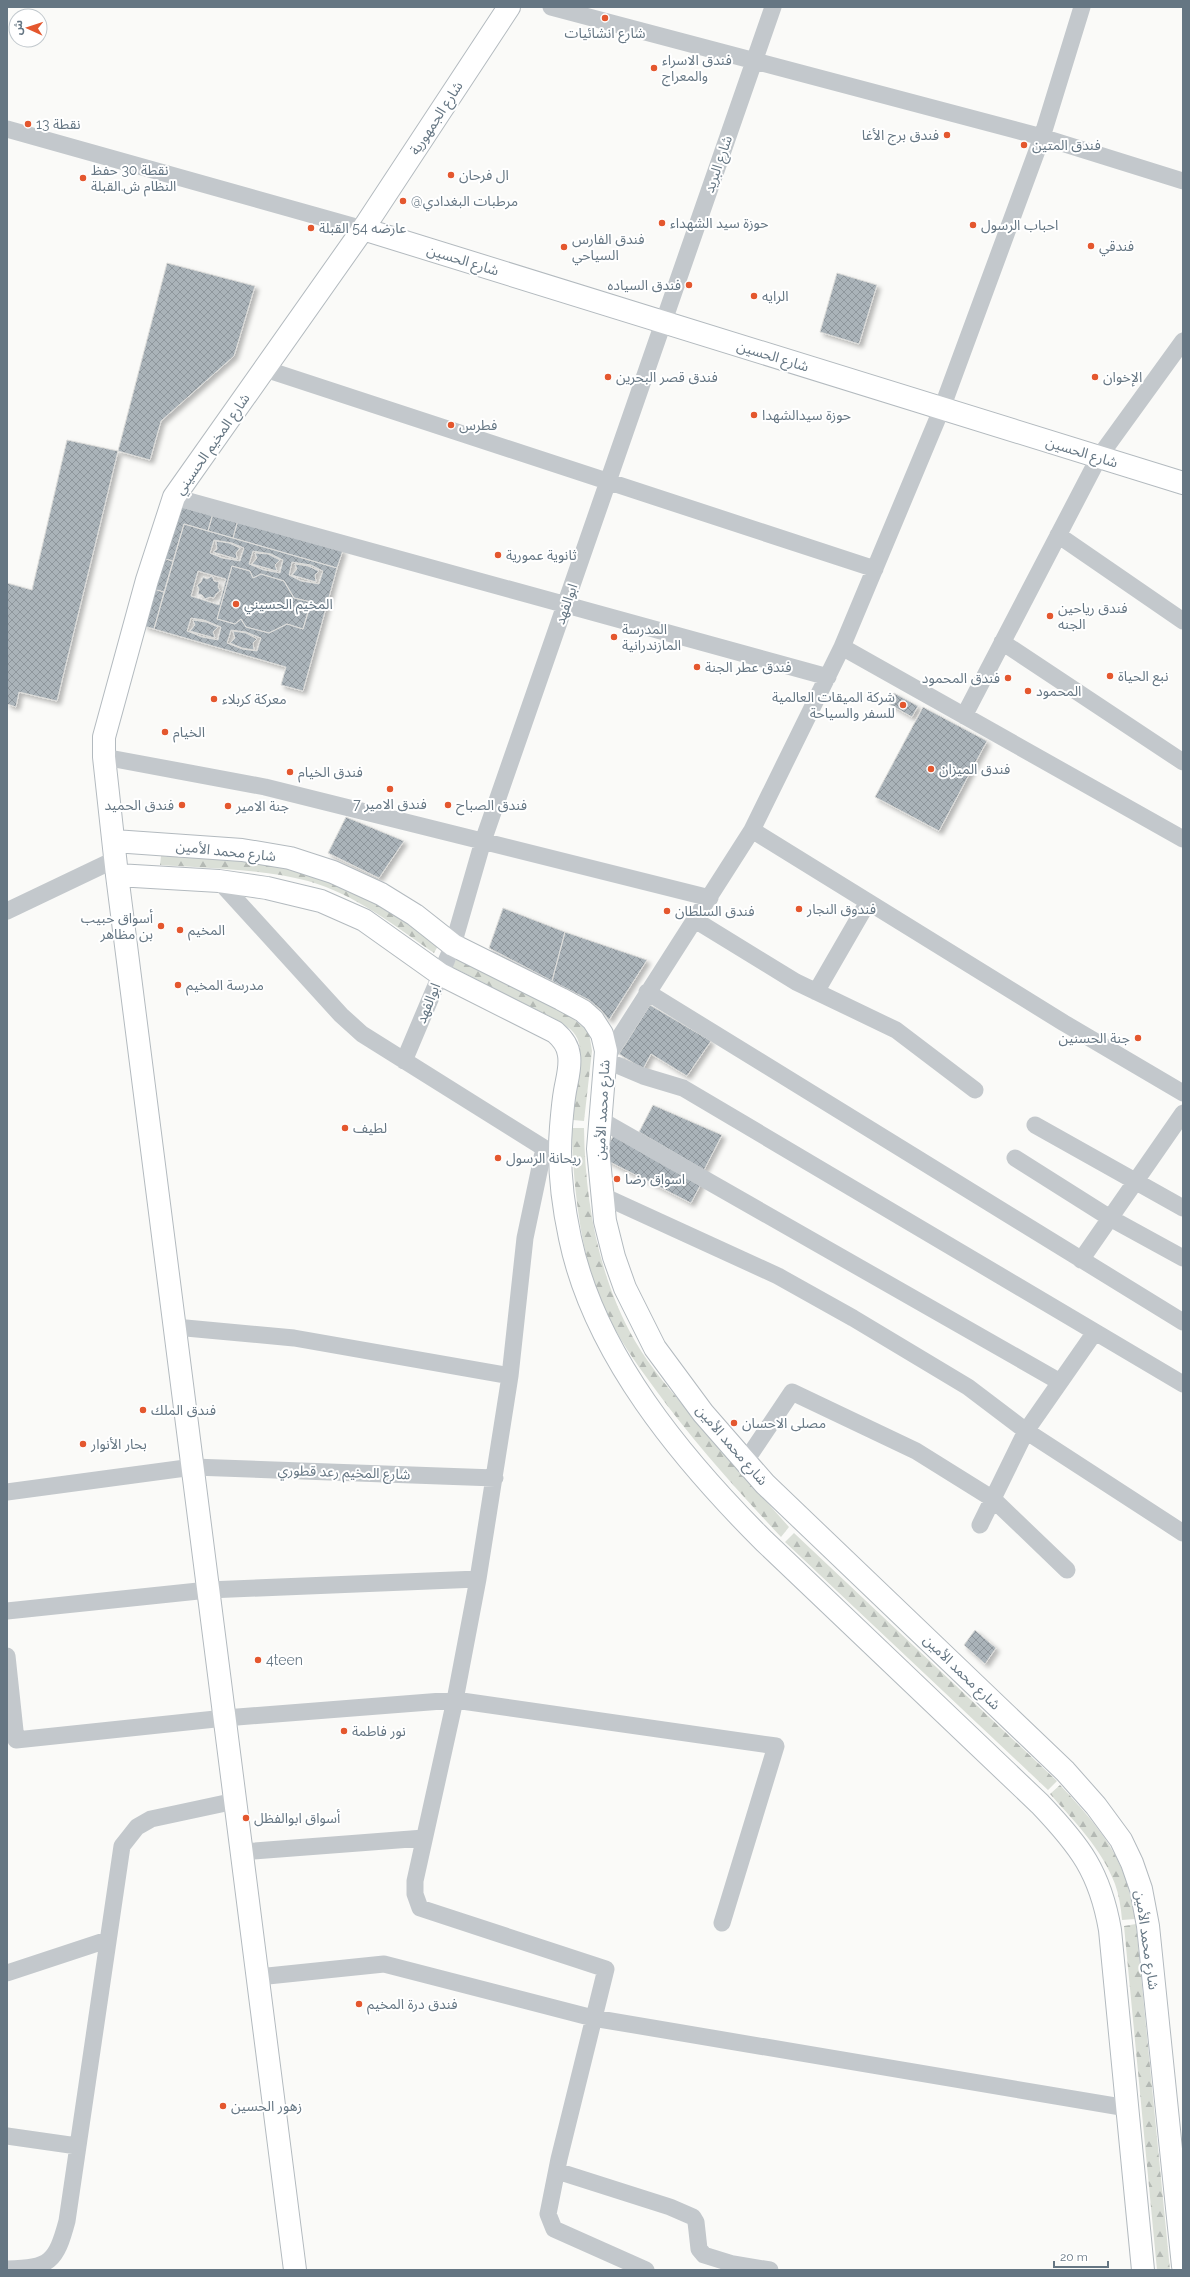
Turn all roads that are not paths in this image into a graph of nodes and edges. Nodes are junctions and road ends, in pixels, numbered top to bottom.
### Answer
1 (509, 7) edge
2 (552, 7) edge
3 (774, 7) edge
4 (1082, 7) edge
5 (755, 60) junction
6 (7, 129) edge
7 (1042, 137) junction
8 (1183, 181) edge
9 (363, 229) junction
10 (664, 322) junction
11 (1183, 340) edge
12 (265, 369) junction
13 (942, 408) junction
14 (1099, 457) junction
15 (608, 482) junction
16 (1183, 483) edge
17 (174, 497) junction
18 (1058, 536) junction
19 (875, 569) junction
20 (566, 605) junction
21 (1183, 621) edge
22 (1002, 642) junction
23 (842, 647) junction
24 (828, 676) junction
25 (964, 716) junction
26 (104, 757) junction
27 (1183, 762) edge
28 (752, 830) junction
29 (1183, 839) edge
30 (483, 841) junction
31 (116, 858) junction
32 (219, 881) junction
33 (710, 898) junction
34 (868, 902) junction
35 (7, 911) edge
36 (695, 920) junction
37 (453, 945) junction
38 (440, 974) junction
39 (647, 992) junction
40 (816, 992) junction
41 (605, 1060) junction
42 (404, 1061) junction
43 (975, 1090) dead end
44 (1183, 1093) edge
45 (1183, 1113) edge
46 (599, 1119) junction
47 (1035, 1125) dead end
48 (552, 1153) junction
49 (1015, 1158) dead end
50 (1136, 1181) junction
51 (601, 1194) junction
52 (1183, 1208) edge
53 (1110, 1218) junction
54 (1183, 1258) edge
55 (1081, 1260) junction
56 (1183, 1322) edge
57 (175, 1327) junction
58 (1095, 1332) junction
59 (510, 1376) junction
60 (1060, 1382) junction
61 (1183, 1384) edge
62 (1026, 1431) junction
63 (745, 1462) junction
64 (193, 1467) junction
65 (495, 1478) junction
66 (7, 1492) edge
67 (993, 1499) junction
68 (980, 1525) dead end
69 (1183, 1533) edge
70 (1067, 1570) dead end
71 (478, 1579) junction
72 (208, 1590) junction
73 (7, 1611) edge
74 (7, 1656) edge
75 (455, 1700) junction
76 (225, 1718) junction
77 (235, 1801) junction
78 (424, 1838) junction
79 (242, 1852) junction
80 (722, 1923) dead end
81 (107, 1940) junction
82 (7, 1973) edge
83 (258, 1977) junction
84 (593, 2018) junction
85 (1127, 2108) junction
86 (7, 2136) edge
87 (78, 2146) junction
88 (556, 2171) junction
89 (1183, 2266) edge
90 (7, 2269) edge
91 (295, 2270) edge
92 (646, 2270) edge
93 (770, 2270) edge
94 (1143, 2270) edge

1 - 9 main road, شارع الجمهورية
2 - 5 street
3 - 5 street, شارع البريد
4 - 7 street
5 - 7 street
5 - 10 street, شارع البريد
6 - 9 street
7 - 8 street
7 - 13 street
9 - 10 main road, شارع الحسين
9 - 12 main road, شارع المخيم الحسيني
10 - 13 main road, شارع الحسين
10 - 15 street, ابوالفهد
11 - 14 street
12 - 15 street
12 - 17 main road, شارع المخيم الحسيني
13 - 14 main road, شارع الحسين
13 - 19 street
14 - 16 main road, شارع الحسين
14 - 18 street
15 - 19 street
15 - 20 street, ابوالفهد
17 - 20 street
17 - 26 main road, شارع المخيم الحسيني
18 - 21 street
18 - 22 street
19 - 23 street
20 - 24 street
20 - 30 street, ابوالفهد
22 - 25 street
22 - 27 street
23 - 24 street
23 - 25 street
24 - 28 street
25 - 29 street
26 - 30 street
26 - 31 main road, شارع المخيم الحسيني
28 - 33 street
28 - 34 street
30 - 33 street
30 - 37 street, ابوالفهد
31 - 32 main road
31 - 35 street
31 - 37 main road, شارع محمد الأمين
31 - 57 main road, شارع المخيم الحسيني
32 - 38 main road
32 - 42 street
33 - 36 street
34 - 40 street
34 - 44 street
36 - 39 street
36 - 40 street
37 - 38 street, ابوالفهد
37 - 41 main road, شارع محمد الأمين
38 - 42 street, ابوالفهد
38 - 48 main road
39 - 41 street
39 - 55 street
40 - 43 street
41 - 46 main road, شارع محمد الأمين
41 - 58 street
42 - 48 street
45 - 50 street
46 - 51 main road, شارع محمد الأمين
46 - 60 street
47 - 50 street
48 - 59 street
48 - 85 main road
49 - 53 street
50 - 52 street
50 - 53 street
51 - 62 street
51 - 63 main road, شارع محمد الأمين
53 - 54 street
53 - 55 street
55 - 56 street
57 - 59 street
57 - 64 main road, شارع المخيم الحسيني
58 - 60 street
58 - 61 street
59 - 65 street
60 - 62 street
62 - 67 street
62 - 69 street
63 - 67 street
63 - 89 main road, شارع محمد الأمين
64 - 65 street, شارع المخيم رعد قطوري
64 - 66 street, شارع المخيم رعد قطوري
64 - 72 main road, شارع المخيم الحسيني
65 - 71 street
67 - 68 street
67 - 70 street
71 - 72 street
71 - 75 street
72 - 73 street
72 - 76 main road, شارع المخيم الحسيني
74 - 76 street
75 - 76 street
75 - 78 street
75 - 80 street
76 - 77 main road, شارع المخيم الحسيني
77 - 79 main road, شارع المخيم الحسيني
77 - 81 street
78 - 79 street
78 - 84 street
79 - 83 main road, شارع المخيم الحسيني
81 - 82 street
81 - 87 street
83 - 84 street
83 - 91 main road, شارع المخيم الحسيني
84 - 85 street
84 - 88 street
85 - 94 main road
86 - 87 street
87 - 90 street
88 - 92 street
88 - 93 street

